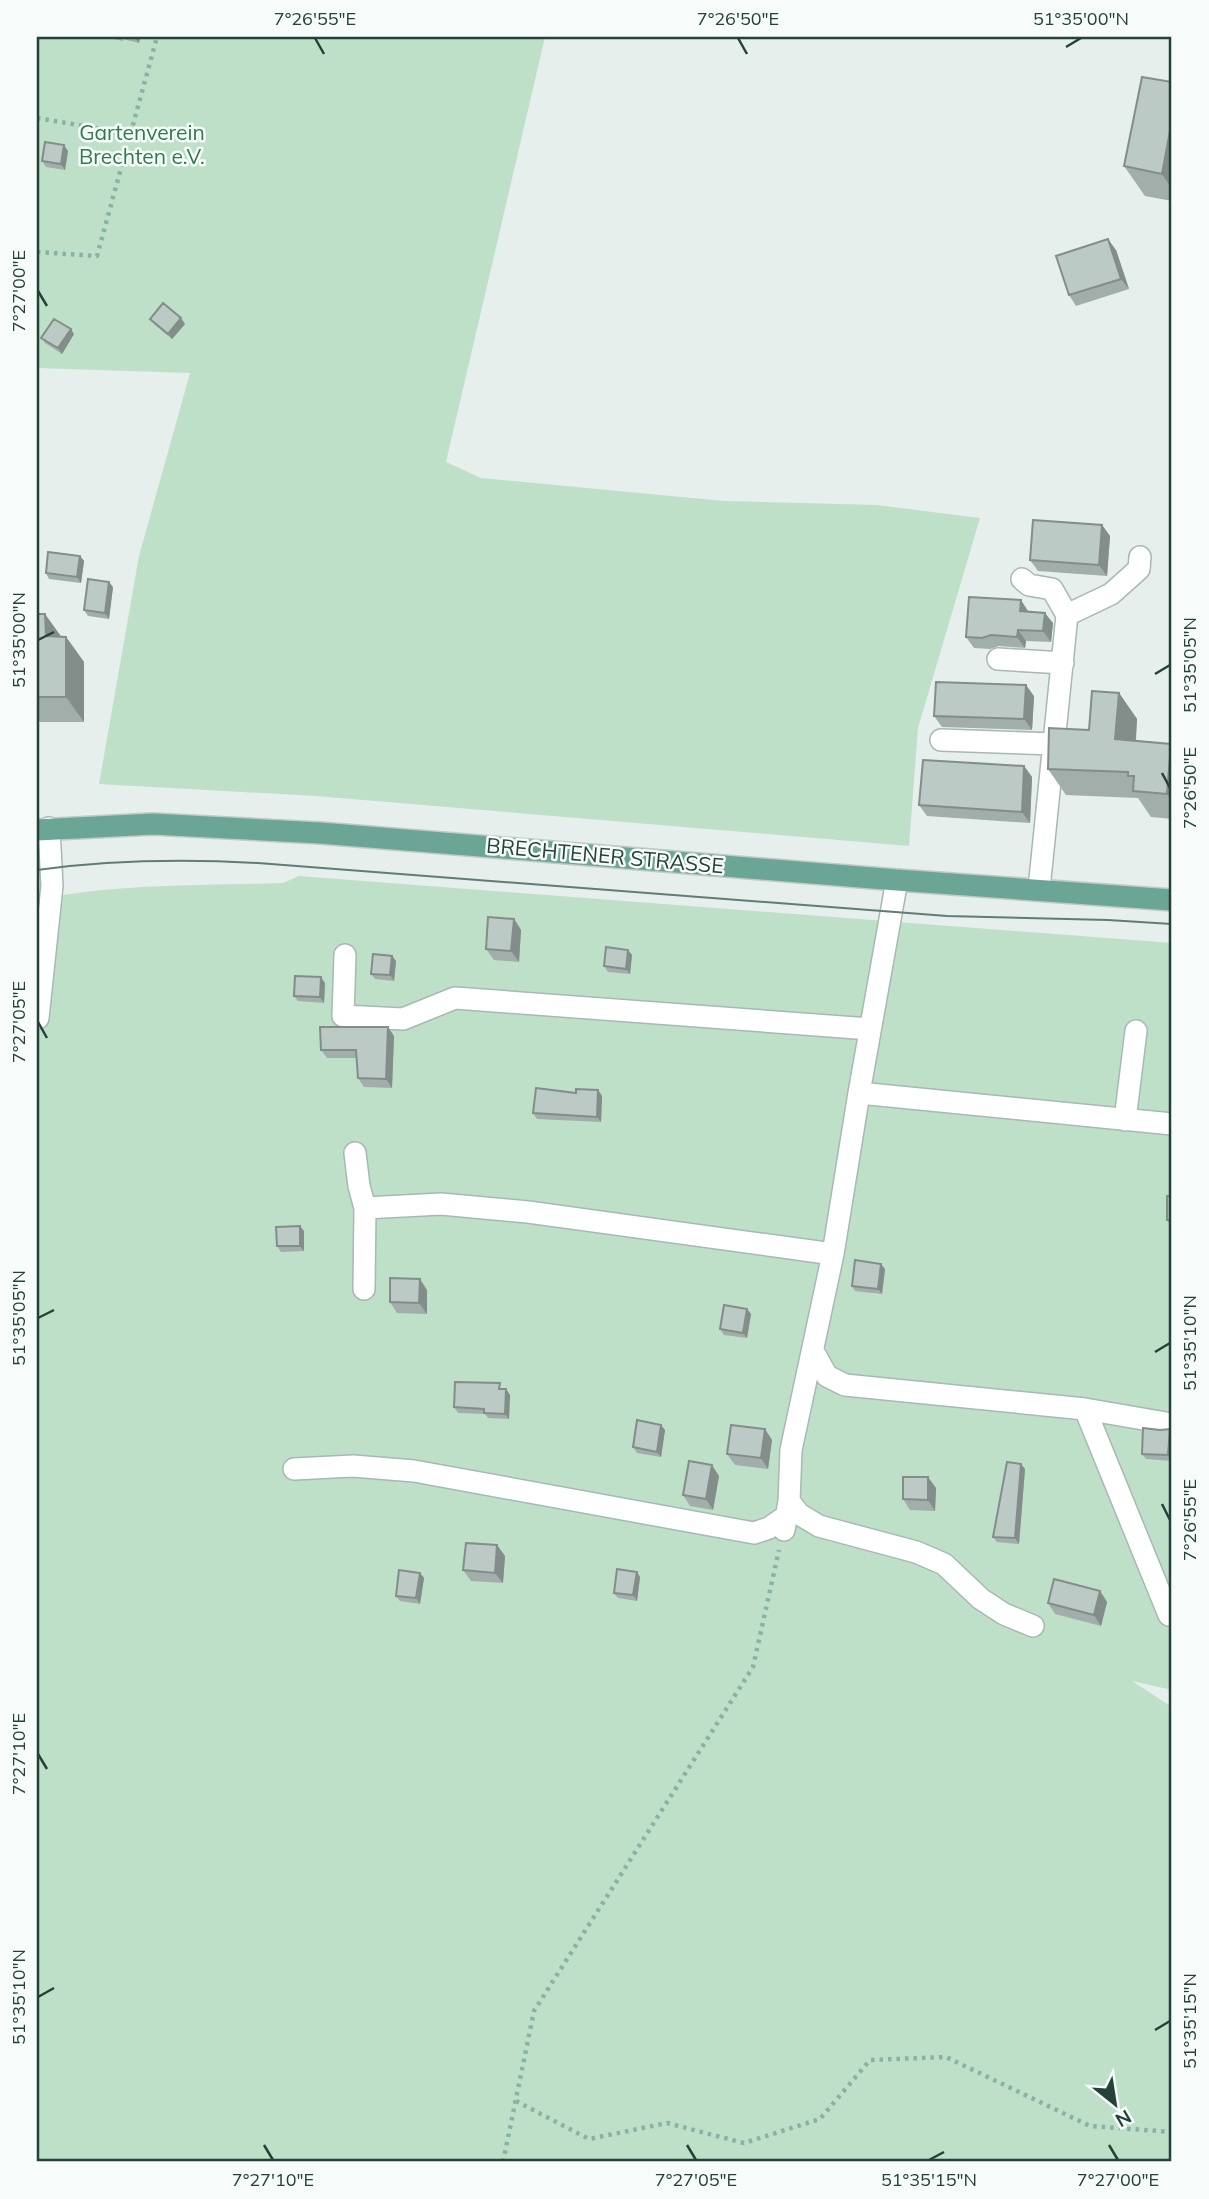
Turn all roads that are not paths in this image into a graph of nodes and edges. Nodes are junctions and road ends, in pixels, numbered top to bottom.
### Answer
1 (1140, 557) dead end
2 (1022, 579) dead end
3 (1067, 615) junction
4 (998, 659) dead end
5 (1063, 663) junction
6 (941, 740) dead end
7 (1055, 744) junction
8 (43, 829) edge
9 (897, 880) junction
10 (1039, 889) junction
11 (44, 893) edge
12 (1172, 900) edge
13 (345, 956) dead end
14 (38, 1018) edge
15 (870, 1030) junction
16 (1136, 1031) dead end
17 (859, 1093) junction
18 (1125, 1119) junction
19 (1172, 1124) edge
20 (355, 1153) dead end
21 (365, 1208) junction
22 (833, 1254) junction
23 (364, 1289) dead end
24 (813, 1351) junction
25 (1085, 1409) junction
26 (1166, 1423) dead end
27 (294, 1469) dead end
28 (786, 1516) junction
29 (1168, 1615) dead end
30 (1033, 1626) dead end

1 - 3 lane
2 - 3 lane
3 - 5 lane
4 - 5 lane
5 - 7 lane
6 - 7 lane
7 - 10 lane
8 - 9 main road, BRECHTENER STRASSE
8 - 11 lane
9 - 10 main road, BRECHTENER STRASSE
9 - 15 lane
10 - 12 main road, BRECHTENER STRASSE
11 - 14 lane
13 - 15 lane
15 - 17 lane
16 - 18 lane
17 - 18 lane
17 - 22 lane
18 - 19 lane
20 - 21 lane
21 - 22 lane
21 - 23 lane
22 - 24 lane
24 - 25 lane
24 - 28 lane
25 - 26 lane
25 - 29 lane
27 - 28 lane
28 - 30 lane

